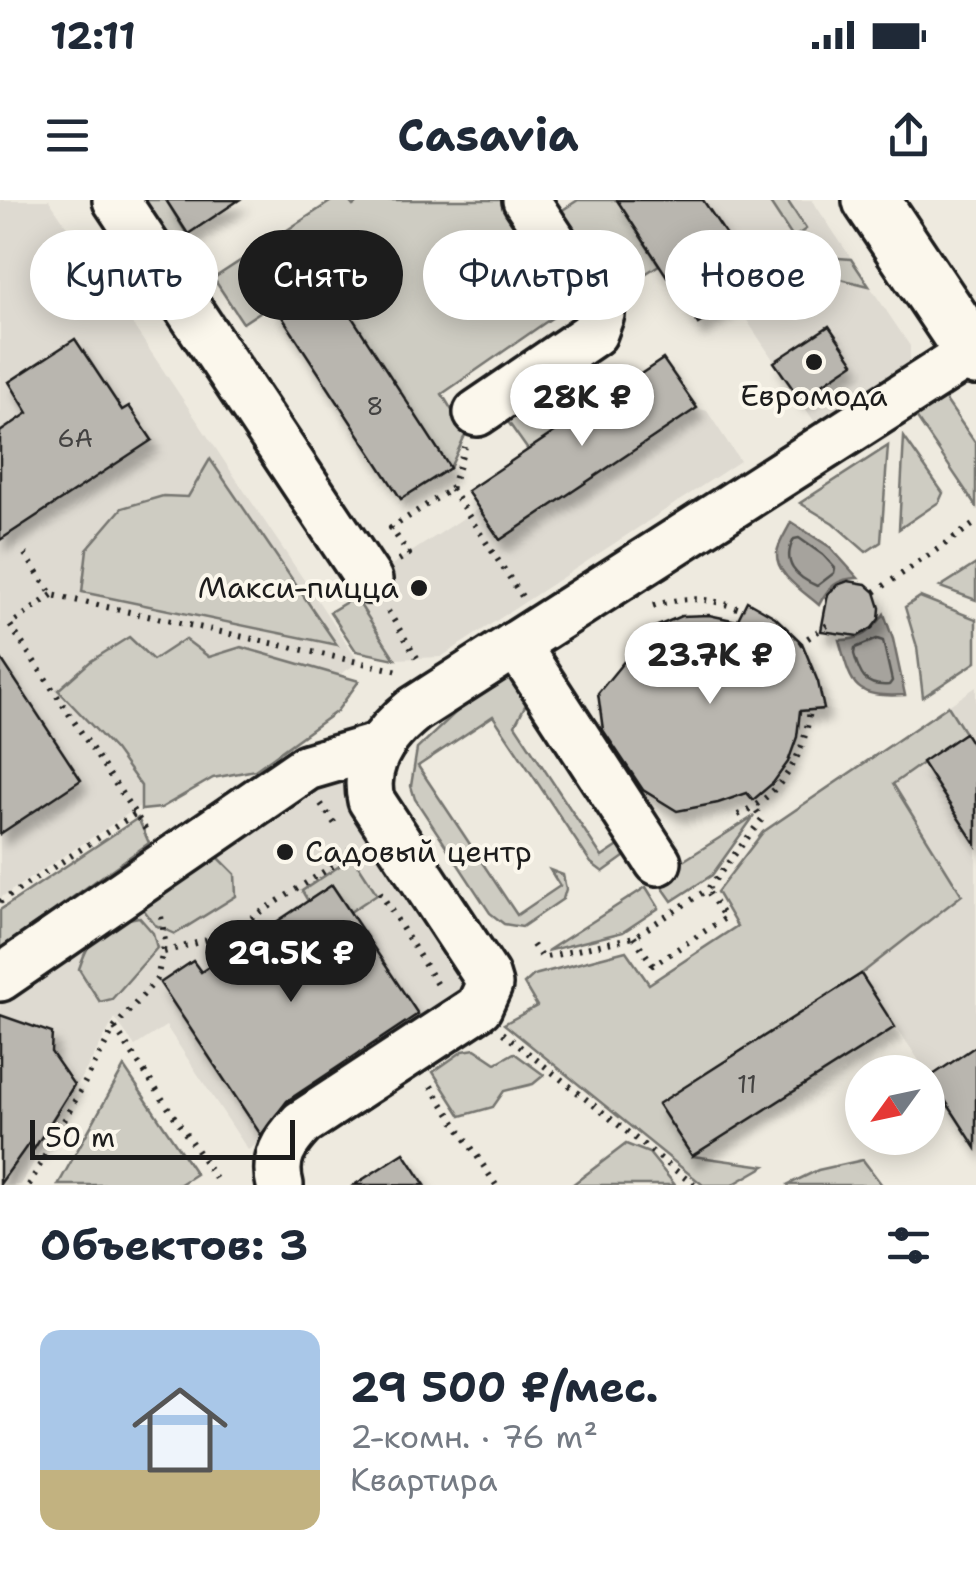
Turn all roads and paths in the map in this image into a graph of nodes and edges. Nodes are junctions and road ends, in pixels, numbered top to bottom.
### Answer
1 (116, 200) edge
2 (526, 200) edge
3 (872, 200) edge
4 (974, 355) edge
5 (478, 413) joint
6 (451, 488) junction
7 (974, 524) edge
8 (26, 554) dead end
9 (409, 554) dead end
10 (369, 580) joint
11 (875, 592) dead end
12 (52, 596) junction
13 (652, 606) dead end
14 (743, 610) dead end
15 (520, 623) junction
16 (829, 624) dead end
17 (10, 625) dead end
18 (799, 644) dead end
19 (412, 674) dead end
20 (430, 678) dead end
21 (810, 710) dead end
22 (380, 746) junction
23 (312, 790) dead end
24 (134, 814) dead end
25 (738, 814) dead end
26 (354, 852) junction
27 (658, 862) dead end
28 (363, 867) dead end
29 (372, 881) dead end
30 (707, 890) dead end
31 (0, 902) edge
32 (634, 938) dead end
33 (164, 952) dead end
34 (0, 978) edge
35 (448, 994) dead end
36 (493, 1025) dead end
37 (115, 1027) dead end
38 (423, 1075) dead end
39 (220, 1185) edge
40 (280, 1185) edge
41 (496, 1185) edge
42 (694, 1185) edge

1 - 10 lane
2 - 5 lane
3 - 4 main road
4 - 15 lane
5 - 6 path
6 - 9 path
6 - 15 path
7 - 11 path
8 - 12 path
10 - 20 path
12 - 17 path
12 - 19 path
13 - 14 path
15 - 22 lane
15 - 27 lane
16 - 18 path
21 - 25 path
22 - 34 lane
22 - 40 lane
23 - 26 path
24 - 31 path
26 - 28 path
26 - 33 path
29 - 35 path
30 - 32 path
36 - 42 path
37 - 39 path
38 - 41 path

